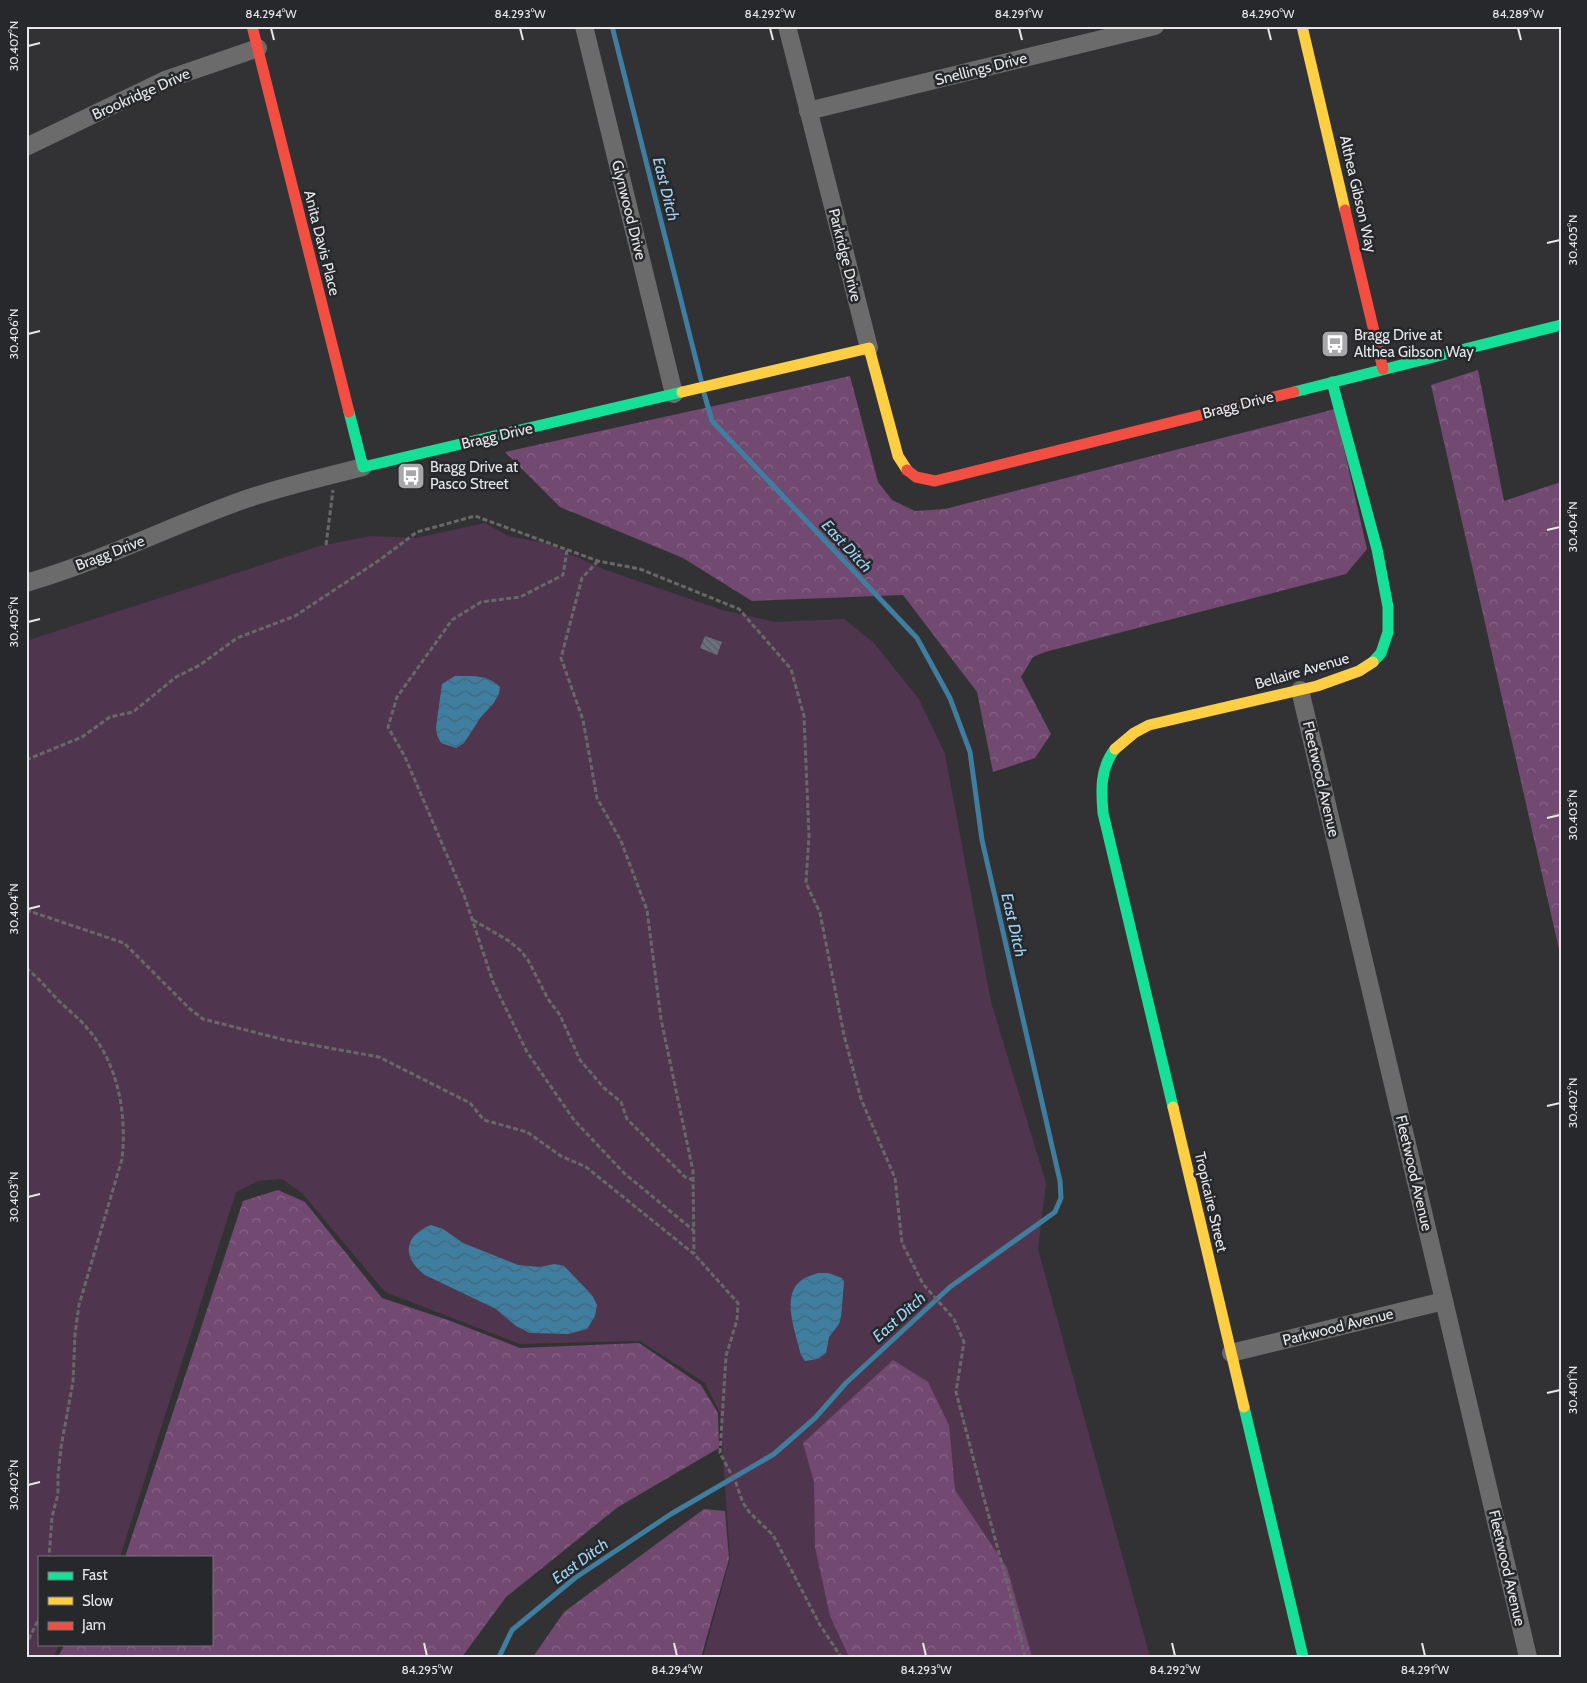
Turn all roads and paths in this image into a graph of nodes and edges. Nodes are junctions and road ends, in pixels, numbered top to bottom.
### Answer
1 (252, 26) edge
2 (584, 26) edge
3 (787, 26) edge
4 (1154, 26) edge
5 (1302, 26) edge
6 (258, 48) junction
7 (808, 111) junction
8 (26, 147) edge
9 (1561, 325) edge
10 (869, 348) junction
11 (1383, 369) junction
12 (1332, 382) junction
13 (682, 392) junction
14 (363, 467) junction
15 (335, 474) junction
16 (916, 477) joint
17 (326, 544) dead end
18 (567, 550) junction
19 (598, 561) junction
20 (26, 583) edge
21 (1300, 690) junction
22 (1110, 755) joint
23 (26, 760) edge
24 (26, 910) edge
25 (473, 920) junction
26 (26, 968) edge
27 (693, 1180) junction
28 (693, 1230) junction
29 (694, 1254) junction
30 (1444, 1301) junction
31 (1231, 1353) junction
32 (49, 1556) edge
33 (38, 1620) edge
34 (26, 1654) edge
35 (841, 1657) edge
36 (1025, 1657) edge
37 (1303, 1657) edge
38 (1528, 1657) edge

1 - 6 street, Anita Davis Place
2 - 13 street, Glynwood Drive
3 - 7 street, Parkridge Drive
4 - 7 street, Snellings Drive
5 - 11 street, Althea Gibson Way
6 - 8 street, Brookridge Drive
6 - 14 street, Anita Davis Place
7 - 10 street, Parkridge Drive
9 - 11 street, Bragg Drive
10 - 13 street, Bragg Drive
10 - 16 street, Parkridge Drive
11 - 12 street, Bragg Drive
12 - 16 street, Bragg Drive
12 - 21 street, Bellaire Avenue
13 - 14 street, Bragg Drive
14 - 15 street, Bragg Drive
15 - 17 path
15 - 20 street, Bragg Drive
18 - 19 path
18 - 23 path
18 - 25 path
19 - 27 path
19 - 36 path
21 - 22 street, Bellaire Avenue
21 - 30 street, Fleetwood Avenue
22 - 31 street, Tropicaire Street
24 - 29 path
25 - 27 path
25 - 28 path
26 - 32 path
27 - 28 path
28 - 29 path
29 - 35 path
30 - 31 street, Parkwood Avenue
30 - 38 street, Fleetwood Avenue
31 - 37 street, Tropicaire Street
33 - 34 path

